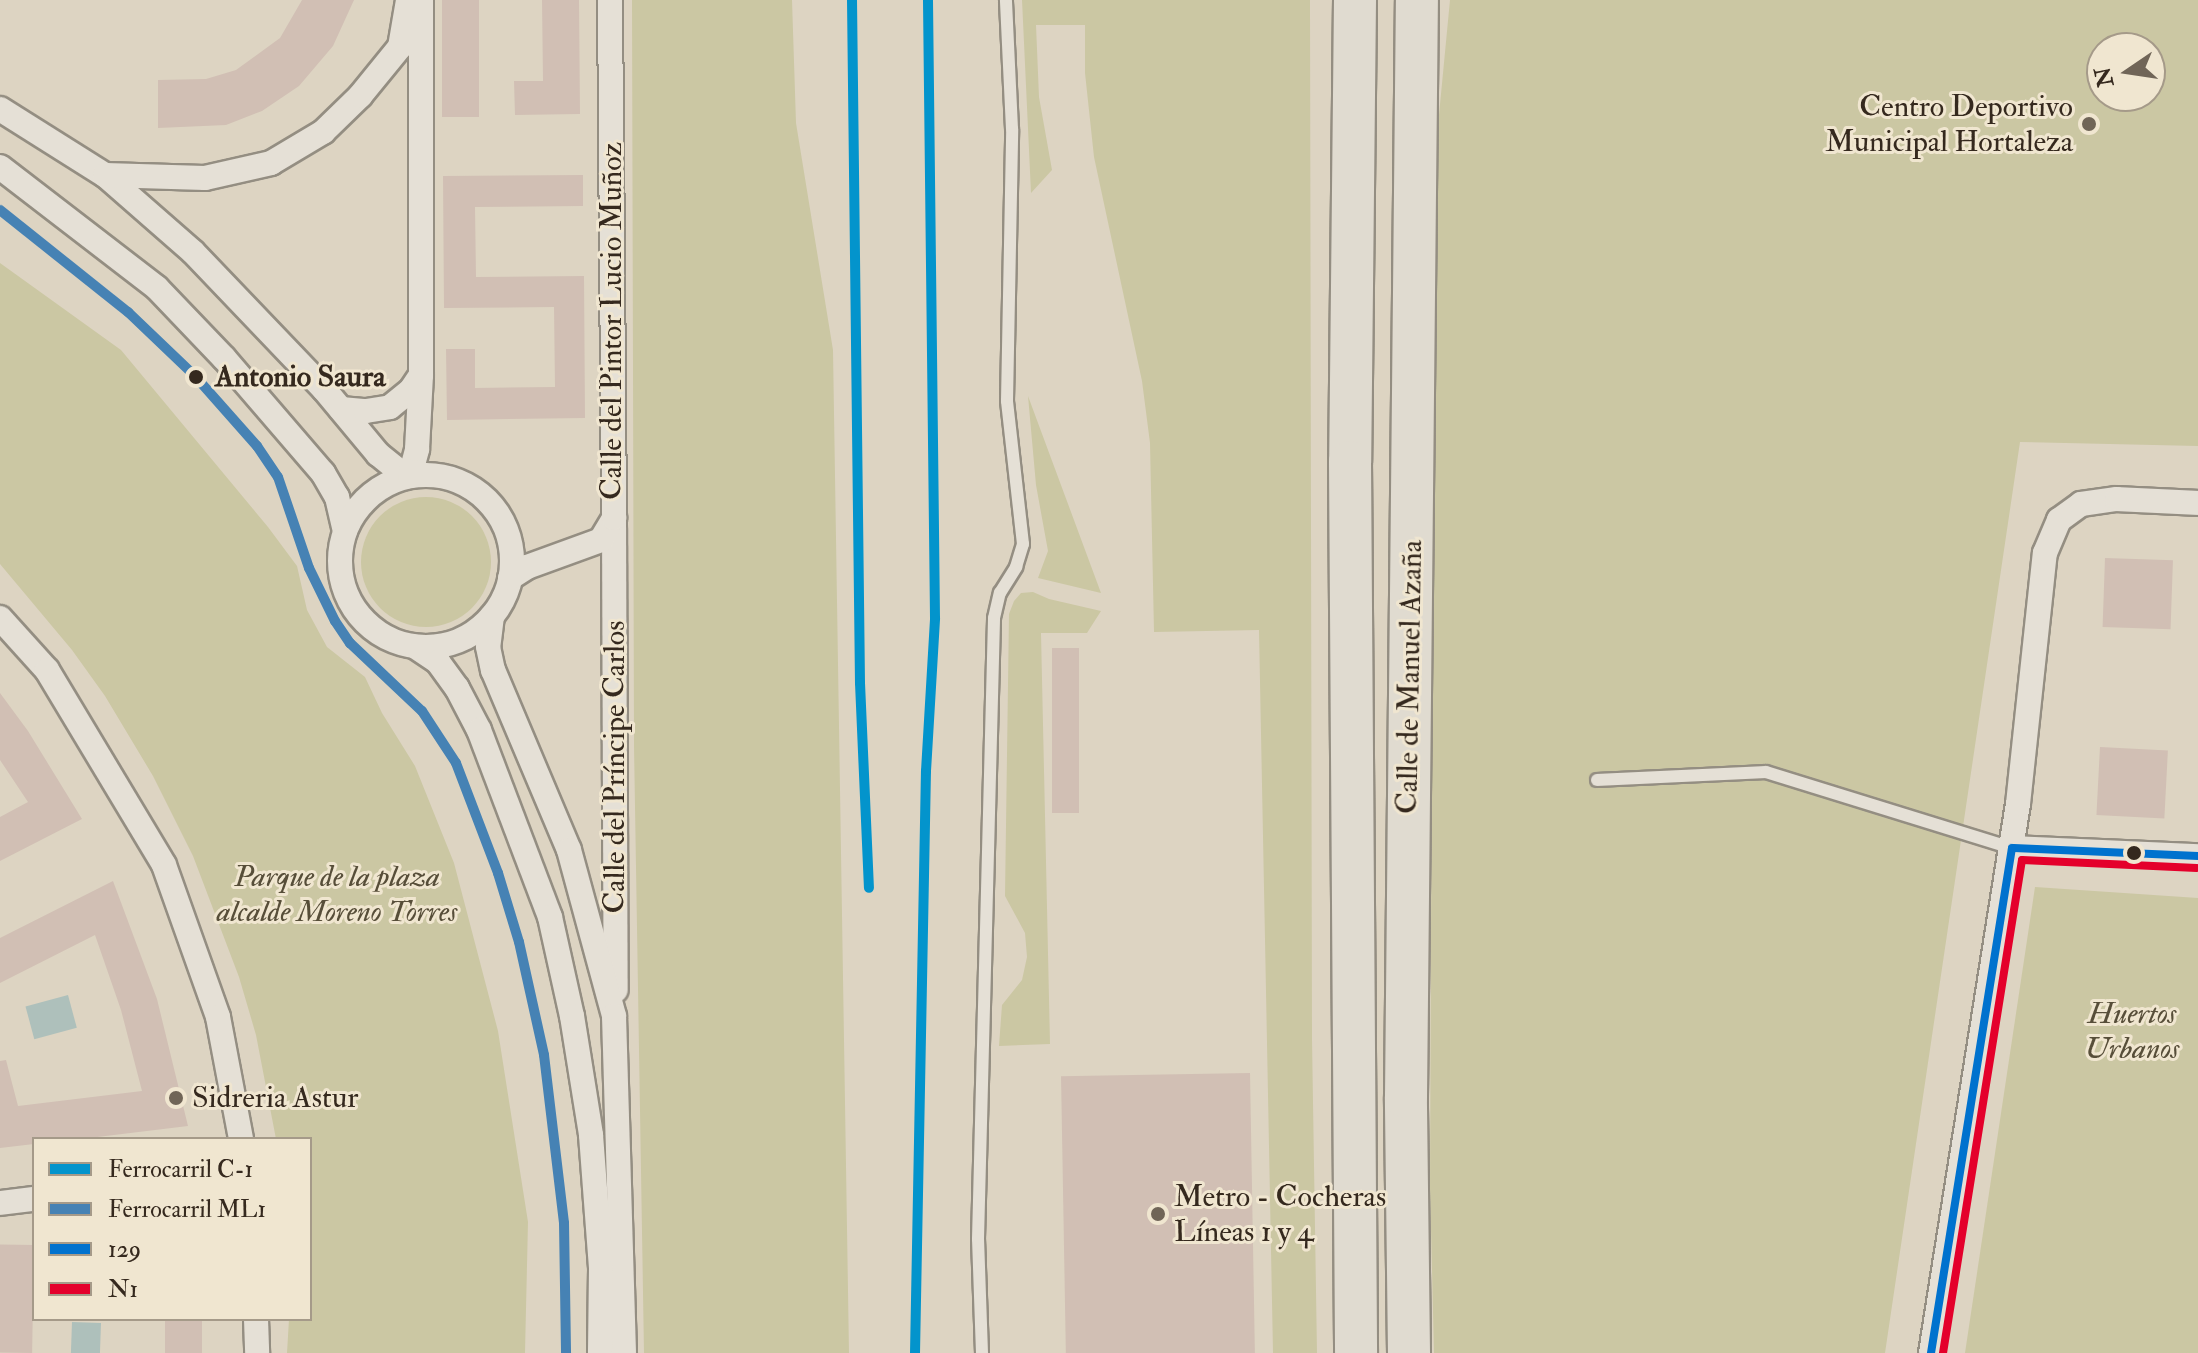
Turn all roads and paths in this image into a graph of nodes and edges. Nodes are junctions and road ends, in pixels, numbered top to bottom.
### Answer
1 (408, 0) edge
2 (421, 0) edge
3 (610, 0) edge
4 (1006, 0) edge
5 (1331, 0) edge
6 (1355, 0) edge
7 (1417, 0) edge
8 (1426, 0) edge
9 (1417, 46) junction
10 (0, 109) edge
11 (0, 167) edge
12 (105, 175) junction
13 (421, 375) junction
14 (341, 409) junction
15 (1350, 462) junction
16 (408, 477) junction
17 (2198, 503) edge
18 (614, 518) junction
19 (345, 531) junction
20 (510, 578) junction
21 (492, 616) junction
22 (0, 618) edge
23 (416, 647) junction
24 (1597, 780) dead end
25 (2012, 848) junction
26 (2198, 856) edge
27 (614, 1016) junction
28 (241, 1137) edge
29 (32, 1199) edge
30 (0, 1203) edge
31 (256, 1321) edge
32 (257, 1353) edge
33 (600, 1353) edge
34 (624, 1353) edge
35 (982, 1353) edge
36 (1356, 1353) edge
37 (1409, 1353) edge
38 (1931, 1353) edge

1 - 12 street
2 - 13 street
3 - 18 street, Calle del Pintor Lucio Muñoz
4 - 35 lane
5 - 15 highway
6 - 15 highway, Calle de Manuel Azaña
7 - 9 highway, Calle de Manuel Azaña
8 - 9 highway
9 - 37 highway, Calle de Manuel Azaña
10 - 12 street
11 - 19 street
12 - 14 street
13 - 14 street
13 - 16 street
14 - 16 street
15 - 36 highway, Calle de Manuel Azaña
16 - 19 street
16 - 20 street
17 - 25 street
18 - 20 street, Calle del Pintor Lucio Muñoz
18 - 27 street, Calle del Príncipe Carlos
19 - 23 street
20 - 21 street
21 - 23 street
21 - 27 street, Calle del Príncipe Carlos
22 - 28 street
23 - 33 street
24 - 25 lane
25 - 26 street
25 - 38 street
27 - 34 street, Calle del Príncipe Carlos
29 - 30 street
31 - 32 street

